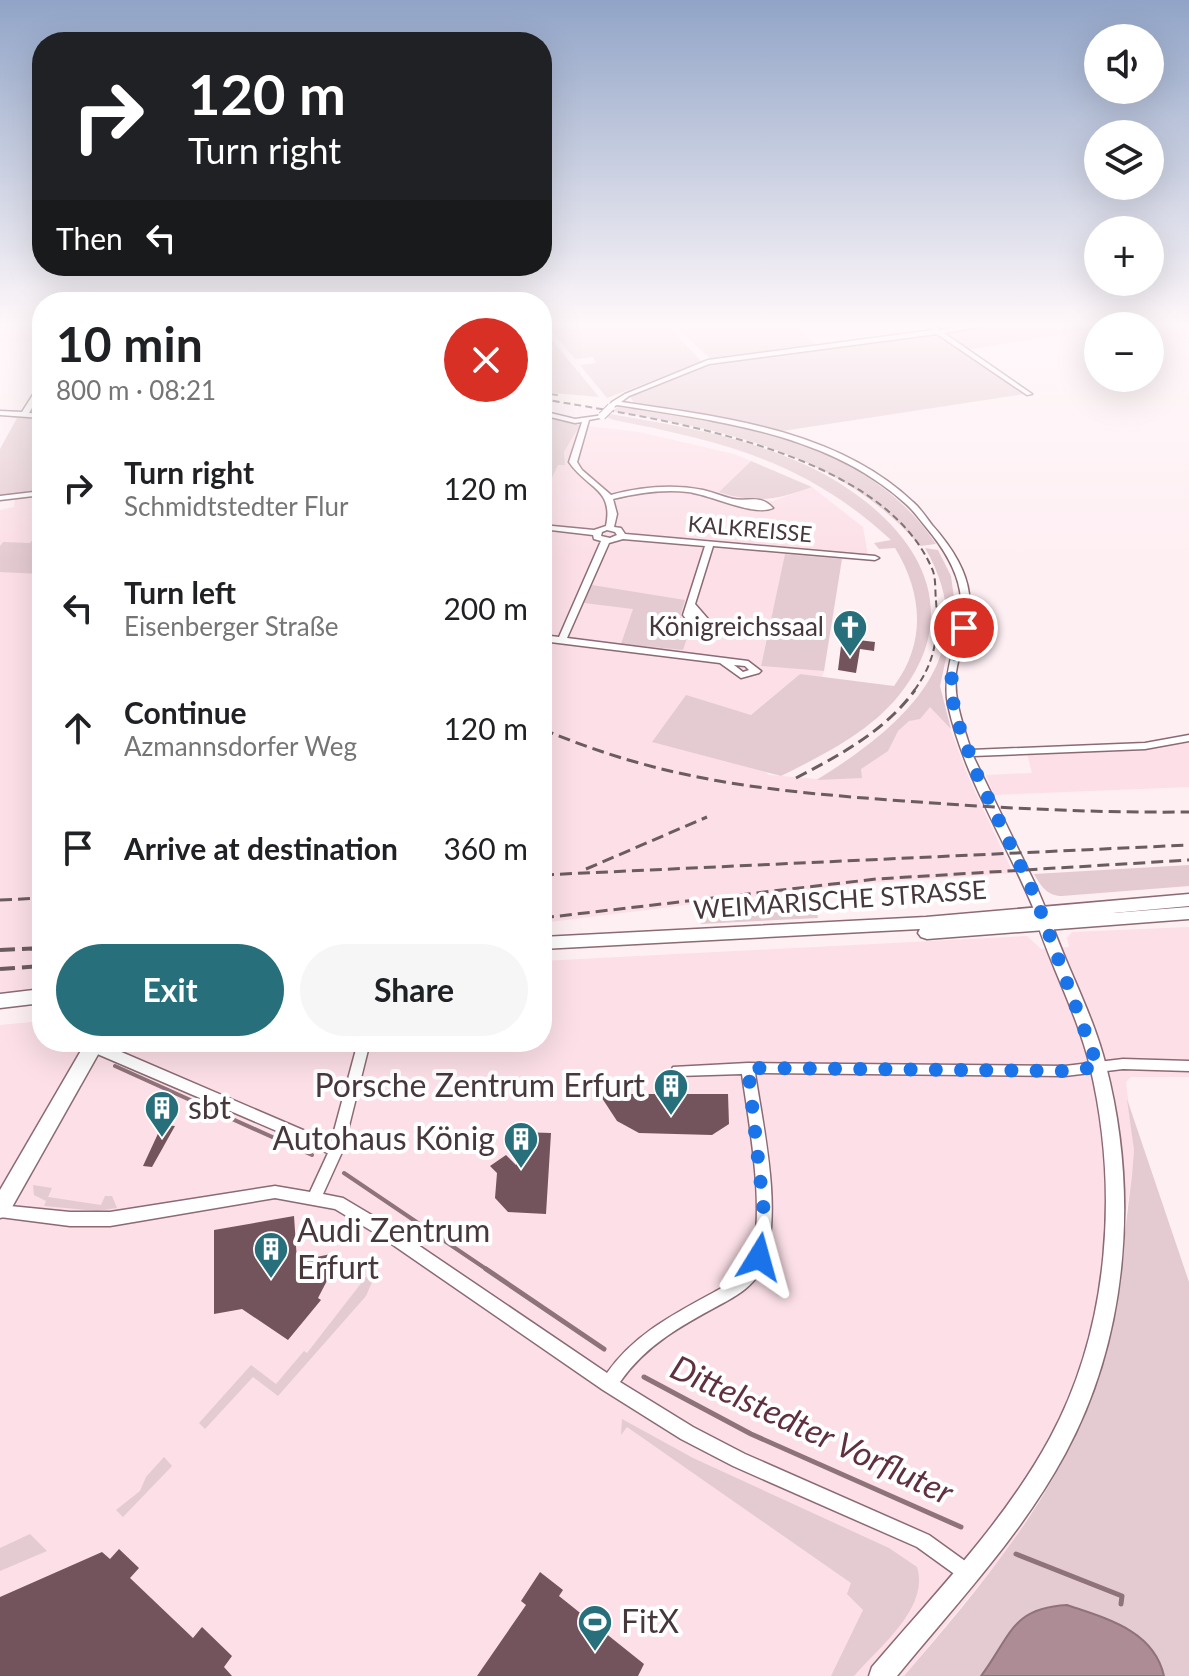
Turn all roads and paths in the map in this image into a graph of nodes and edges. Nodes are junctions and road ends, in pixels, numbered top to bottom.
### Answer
1 (31, 403) edge
2 (617, 403) edge
3 (613, 405) junction
4 (0, 413) edge
5 (24, 415) junction
6 (32, 415) edge
7 (552, 415) edge
8 (586, 421) junction
9 (32, 494) edge
10 (610, 497) junction
11 (0, 498) edge
12 (738, 501) dead end
13 (552, 528) edge
14 (610, 528) junction
15 (596, 533) junction
16 (622, 536) junction
17 (606, 540) junction
18 (710, 543) junction
19 (875, 558) dead end
20 (690, 604) dead end
21 (552, 639) edge
22 (562, 640) junction
23 (723, 661) dead end
24 (1189, 738) edge
25 (969, 753) junction
26 (1189, 900) edge
27 (1189, 913) edge
28 (1042, 919) junction
29 (552, 942) edge
30 (552, 950) edge
31 (32, 997) edge
32 (0, 1001) edge
33 (32, 1007) edge
34 (0, 1010) edge
35 (89, 1052) edge
36 (111, 1052) edge
37 (361, 1052) edge
38 (1189, 1066) edge
39 (1098, 1067) junction
40 (748, 1068) junction
41 (678, 1071) dead end
42 (336, 1150) junction
43 (315, 1196) junction
44 (0, 1210) edge
45 (609, 1384) junction
46 (966, 1572) junction
47 (881, 1676) edge

1 - 5 street
2 - 3 street
3 - 8 street, bridge
3 - 25 street
4 - 5 street
5 - 6 street
7 - 8 street
8 - 10 street
9 - 11 street
10 - 12 street
10 - 14 street
13 - 15 street
14 - 15 street
14 - 16 street, KALKREISSE
15 - 17 street
16 - 17 street, KALKREISSE
16 - 18 street, KALKREISSE
17 - 22 street
18 - 19 street, KALKREISSE
18 - 20 street
21 - 22 street
22 - 23 street
24 - 25 street
25 - 28 street
26 - 28 main road, WEIMARISCHE STRASSE
27 - 28 main road, WEIMARISCHE STRASSE
28 - 29 main road, WEIMARISCHE STRASSE
28 - 30 main road, WEIMARISCHE STRASSE
28 - 39 street
31 - 32 main road
33 - 34 main road
35 - 44 main road
36 - 42 street
37 - 42 street
38 - 39 street
39 - 40 street
39 - 46 street
40 - 41 street
40 - 45 street
42 - 43 street
43 - 44 street
43 - 45 street
45 - 46 street
46 - 47 street

